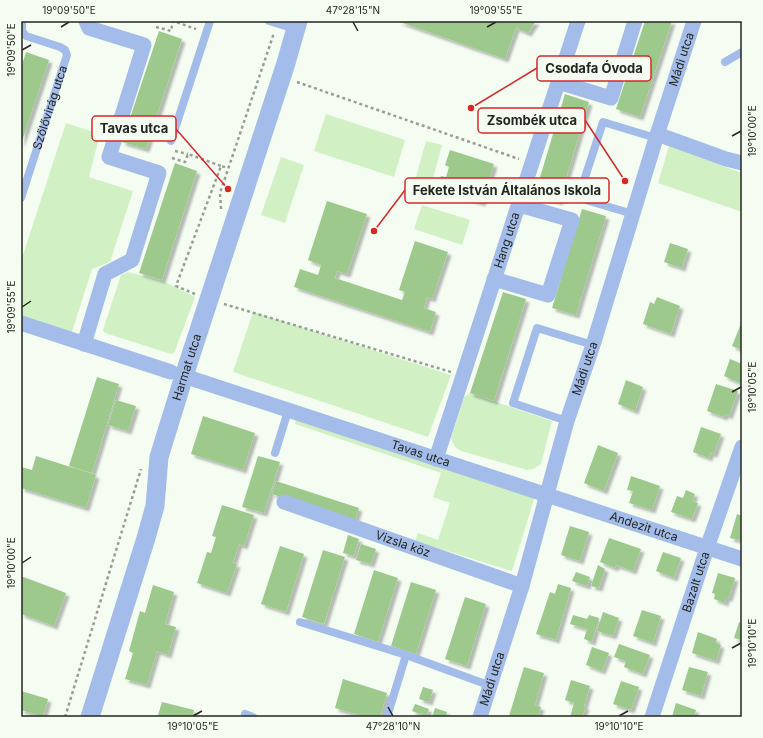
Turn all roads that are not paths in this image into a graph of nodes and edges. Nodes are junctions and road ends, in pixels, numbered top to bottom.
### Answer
1 (22, 21) edge
2 (86, 21) edge
3 (210, 21) edge
4 (269, 21) edge
5 (578, 21) edge
6 (635, 21) edge
7 (694, 21) edge
8 (291, 25) edge
9 (742, 52) edge
10 (725, 62) dead end
11 (558, 82) junction
12 (657, 136) junction
13 (170, 141) dead end
14 (742, 163) edge
15 (21, 198) edge
16 (519, 204) junction
17 (633, 214) junction
18 (494, 279) junction
19 (21, 323) edge
20 (84, 344) junction
21 (593, 345) junction
22 (177, 374) junction
23 (288, 411) junction
24 (567, 421) junction
25 (742, 447) edge
26 (275, 453) dead end
27 (436, 459) junction
28 (546, 496) junction
29 (284, 502) dead end
30 (707, 548) junction
31 (742, 559) edge
32 (522, 586) junction
33 (300, 622) dead end
34 (406, 654) junction
35 (490, 686) junction
36 (90, 717) edge
37 (387, 717) edge
38 (480, 717) edge
39 (652, 717) edge

1 - 15 lane, Szőlővirág utca
2 - 20 street
3 - 13 lane
4 - 8 lane
5 - 11 street, Hang utca
6 - 11 street
7 - 12 street, Mádi utca
8 - 22 street, Harmat utca
9 - 10 lane
11 - 16 street, Hang utca
12 - 14 street
12 - 17 street, Mádi utca
12 - 17 lane
16 - 18 street, Hang utca
16 - 18 street
17 - 21 street, Mádi utca
18 - 27 street, Hang utca
19 - 20 street, Tavas utca
20 - 22 street, Tavas utca
21 - 24 street, Mádi utca
21 - 24 lane
22 - 23 street, Tavas utca
22 - 36 street, Harmat utca
23 - 26 lane
23 - 27 street, Tavas utca
24 - 28 street, Mádi utca
25 - 30 street, Bazalt utca
27 - 28 street, Tavas utca
28 - 30 street, Andezit utca
28 - 32 street, Mádi utca
29 - 32 street, Vizsla köz
30 - 31 street, Andezit utca
30 - 39 street, Bazalt utca
32 - 35 street, Mádi utca
33 - 34 lane
34 - 35 lane
34 - 37 lane
35 - 38 street, Mádi utca

